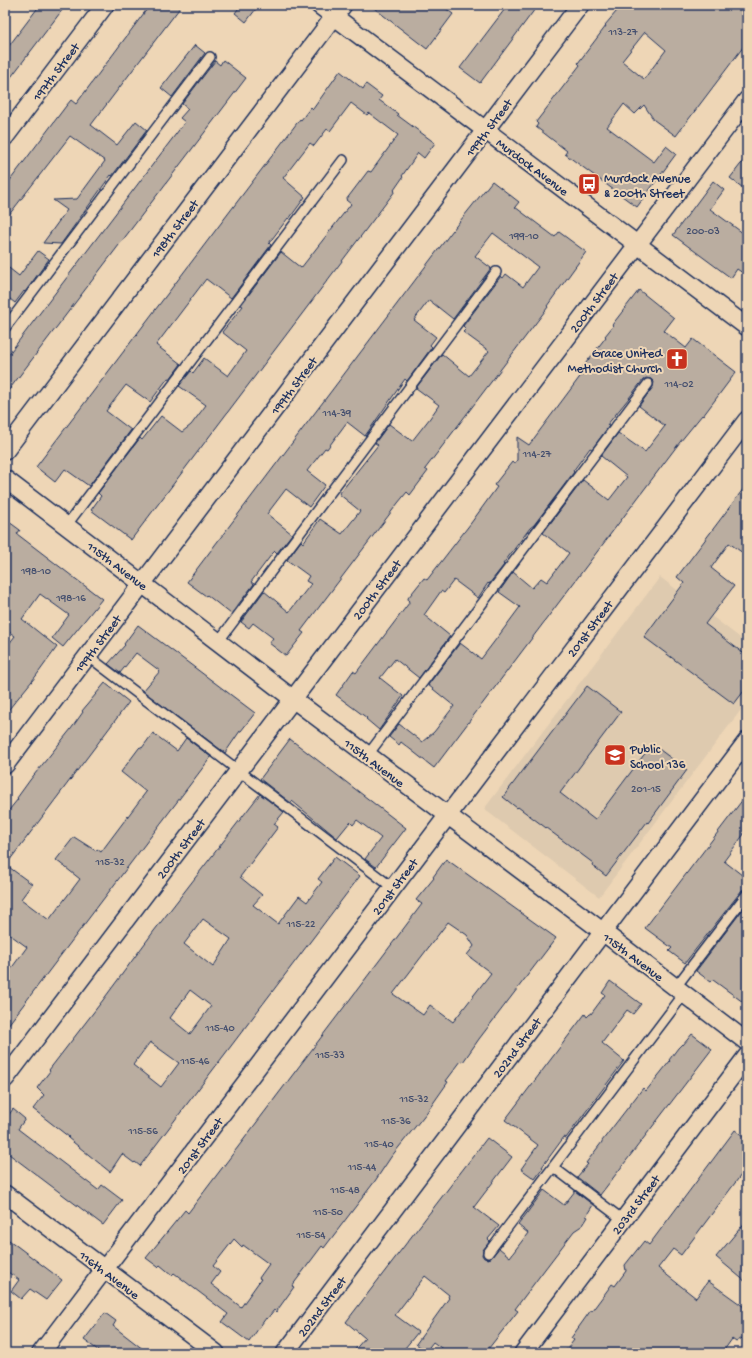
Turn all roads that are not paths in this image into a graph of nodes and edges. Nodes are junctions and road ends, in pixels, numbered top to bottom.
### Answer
1 (105, 5) edge
2 (319, 5) edge
3 (580, 5) edge
4 (338, 11) edge
5 (210, 57) dead end
6 (747, 100) edge
7 (486, 130) junction
8 (5, 137) edge
9 (343, 160) dead end
10 (637, 244) junction
11 (496, 272) dead end
12 (747, 327) edge
13 (5, 328) edge
14 (648, 384) dead end
15 (747, 420) edge
16 (5, 451) edge
17 (5, 479) edge
18 (66, 526) junction
19 (142, 584) junction
20 (218, 642) junction
21 (88, 656) junction
22 (292, 699) junction
23 (747, 742) edge
24 (367, 756) junction
25 (5, 765) edge
26 (238, 771) junction
27 (448, 815) junction
28 (393, 888) junction
29 (747, 894) edge
30 (603, 932) junction
31 (680, 991) junction
32 (747, 1042) edge
33 (747, 1056) edge
34 (5, 1079) edge
35 (553, 1167) junction
36 (5, 1194) edge
37 (623, 1220) junction
38 (488, 1253) dead end
39 (104, 1270) junction
40 (41, 1353) edge
41 (216, 1353) edge
42 (285, 1353) edge
43 (523, 1353) edge

1 - 8 street, 197th Street
2 - 4 street, Murdock Avenue
3 - 7 street, 199th Street
4 - 7 street, Murdock Avenue
4 - 16 street, 198th Street
5 - 13 lane
6 - 10 street, 200th Street
7 - 10 street, Murdock Avenue
7 - 19 street, 199th Street
9 - 18 lane
10 - 12 street, Murdock Avenue
10 - 22 street, 200th Street
11 - 20 lane
14 - 24 lane
15 - 27 street, 201st Street
17 - 18 street, 115th Avenue
18 - 19 street, 115th Avenue
19 - 20 street, 115th Avenue
19 - 21 street, 199th Street
20 - 22 street, 115th Avenue
21 - 25 street, 199th Street
21 - 26 lane
22 - 24 street, 115th Avenue
22 - 26 street, 200th Street
23 - 30 street, 202nd Street
24 - 27 street, 115th Avenue
26 - 28 lane
26 - 34 street, 200th Street
27 - 28 street, 201st Street
27 - 30 street, 115th Avenue
28 - 39 street, 201st Street
29 - 31 lane
30 - 31 street, 115th Avenue
30 - 42 street, 202nd Street
31 - 32 street, 115th Avenue
31 - 35 lane
33 - 37 street, 203rd Street
35 - 37 lane
35 - 38 lane
36 - 39 street, 116th Avenue
37 - 43 street, 203rd Street
39 - 40 street, 201st Street
39 - 41 street, 116th Avenue

